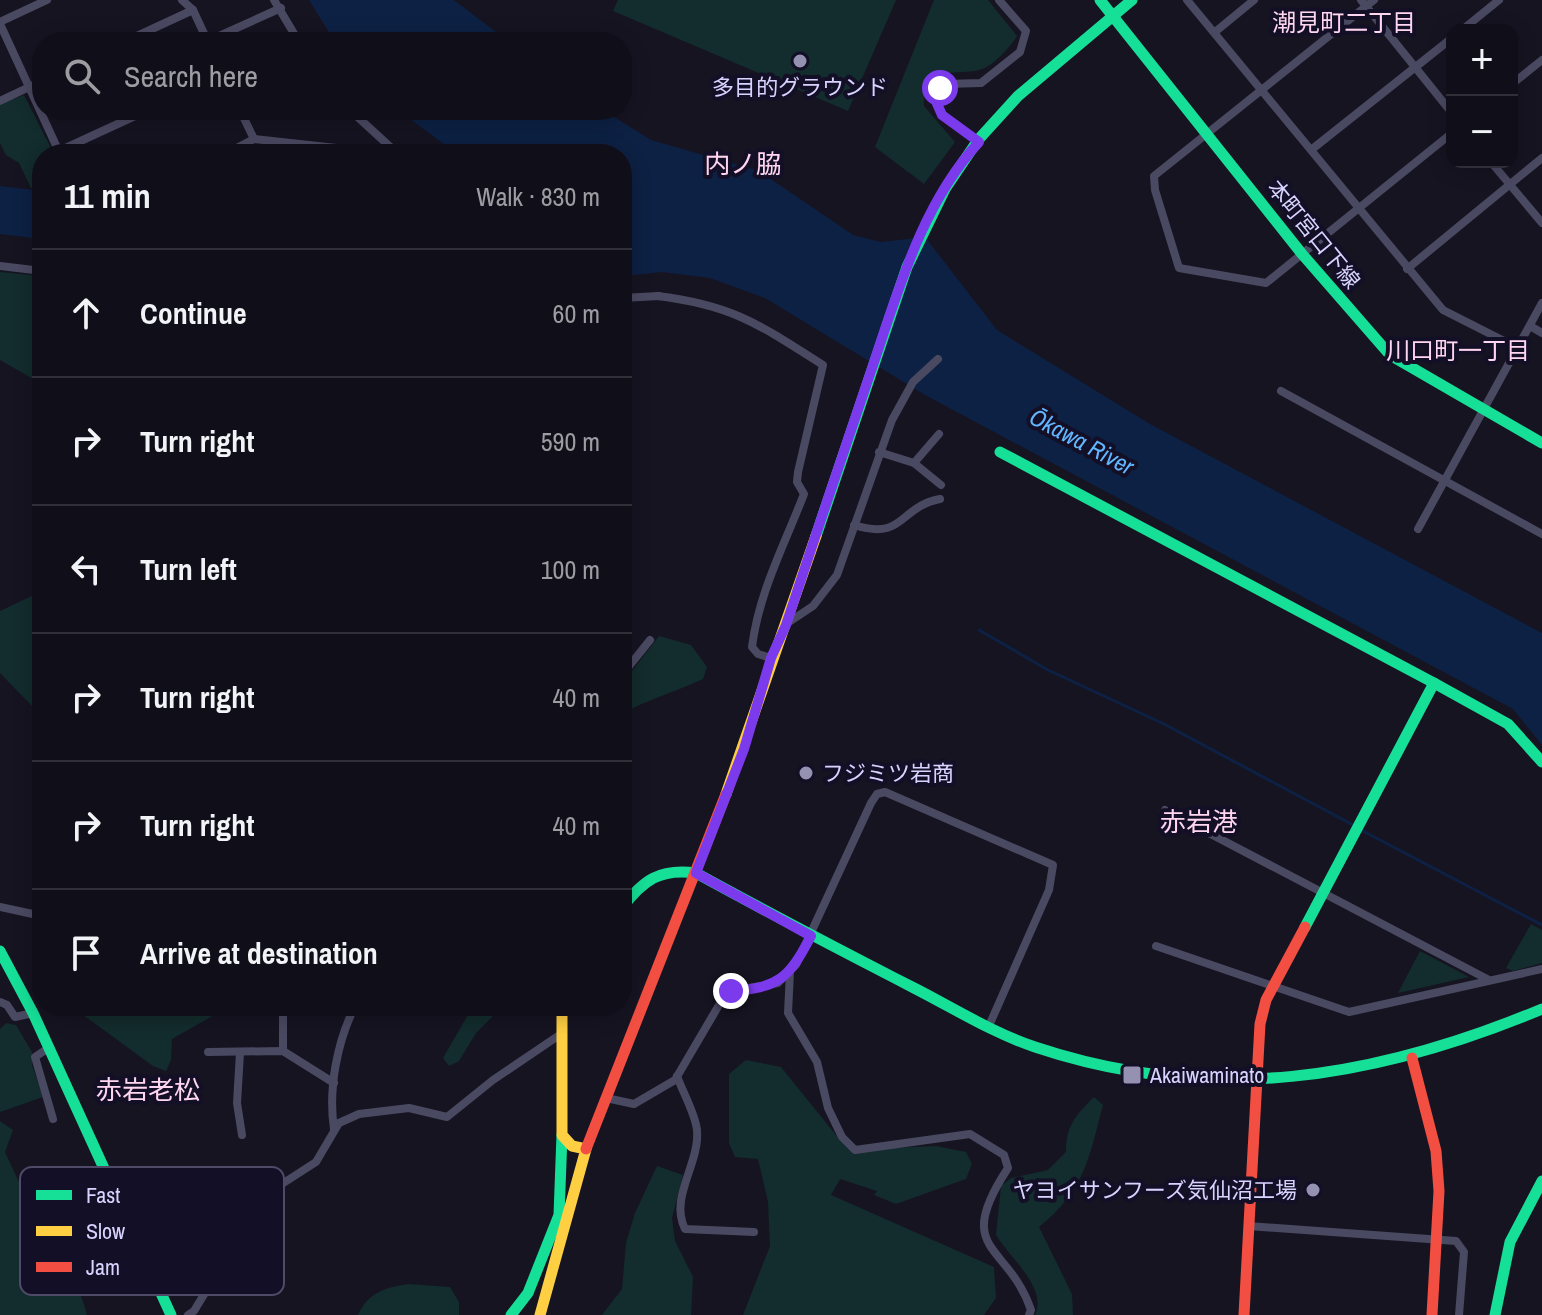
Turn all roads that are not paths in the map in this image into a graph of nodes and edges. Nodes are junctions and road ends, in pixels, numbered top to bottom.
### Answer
1 (47, 0) edge
2 (182, 0) edge
3 (274, 0) edge
4 (999, 0) edge
5 (1100, 0) edge
6 (1132, 0) edge
7 (1187, 0) edge
8 (1254, 0) edge
9 (1374, 0) edge
10 (1499, 0) edge
11 (1364, 3) edge
12 (281, 8) junction
13 (193, 10) junction
14 (1113, 16) junction
15 (0, 23) edge
16 (1469, 24) edge
17 (146, 32) edge
18 (203, 32) edge
19 (229, 32) edge
20 (294, 32) edge
21 (1215, 32) junction
22 (1446, 43) edge
23 (1542, 60) edge
24 (1416, 68) junction
25 (1518, 79) edge
26 (32, 86) edge
27 (29, 87) junction
28 (1262, 89) junction
29 (32, 94) edge
30 (0, 101) edge
31 (1446, 106) edge
32 (44, 120) edge
33 (127, 120) edge
34 (245, 120) edge
35 (361, 120) edge
36 (1208, 133) junction
37 (1446, 138) edge
38 (254, 139) junction
39 (979, 142) junction
40 (55, 144) edge
41 (78, 144) edge
42 (244, 144) edge
43 (300, 144) edge
44 (386, 144) edge
45 (1311, 150) junction
46 (1542, 158) edge
47 (1496, 168) edge
48 (1509, 185) junction
49 (1358, 209) junction
50 (1542, 223) edge
51 (1302, 254) junction
52 (0, 266) edge
53 (1407, 269) junction
54 (32, 270) edge
55 (632, 297) edge
56 (1542, 303) edge
57 (1530, 326) junction
58 (1542, 333) edge
59 (1516, 347) junction
60 (938, 359) dead end
61 (1281, 391) dead end
62 (1480, 411) junction
63 (939, 434) dead end
64 (1542, 443) edge
65 (879, 452) junction
66 (1000, 452) dead end
67 (914, 463) junction
68 (1443, 483) junction
69 (941, 485) dead end
70 (940, 499) dead end
71 (854, 525) junction
72 (1418, 529) dead end
73 (1542, 534) edge
74 (786, 625) junction
75 (650, 640) dead end
76 (771, 658) junction
77 (632, 662) edge
78 (1434, 683) junction
79 (1542, 762) edge
80 (1165, 810) dead end
81 (696, 873) junction
82 (1323, 893) junction
83 (632, 896) edge
84 (0, 907) edge
85 (32, 914) edge
86 (811, 936) junction
87 (1156, 946) dead end
88 (0, 951) edge
89 (1542, 969) edge
90 (791, 971) junction
91 (1489, 981) junction
92 (1274, 987) junction
93 (0, 1002) edge
94 (1542, 1009) edge
95 (32, 1011) edge
96 (32, 1013) edge
97 (34, 1016) edge
98 (283, 1016) edge
99 (350, 1016) edge
100 (562, 1016) edge
101 (988, 1028) junction
102 (561, 1034) junction
103 (47, 1049) junction
104 (283, 1051) junction
105 (208, 1052) dead end
106 (240, 1053) junction
107 (1412, 1058) junction
108 (677, 1076) junction
109 (1256, 1081) junction
110 (334, 1083) junction
111 (606, 1098) junction
112 (53, 1119) dead end
113 (334, 1130) junction
114 (242, 1135) dead end
115 (562, 1135) junction
116 (586, 1149) junction
117 (102, 1167) edge
118 (1542, 1181) edge
119 (284, 1183) edge
120 (1248, 1226) junction
121 (754, 1232) dead end
122 (1436, 1237) junction
123 (162, 1295) edge
124 (203, 1295) edge
125 (171, 1315) edge
126 (188, 1315) edge
127 (511, 1315) edge
128 (540, 1315) edge
129 (1029, 1315) edge
130 (1244, 1315) edge
131 (1432, 1315) edge
132 (1459, 1315) edge
133 (1495, 1315) edge

1 - 15 street
2 - 13 street
3 - 12 street
4 - 39 street
5 - 14 main road, 本町宮口下線
6 - 14 main road
7 - 21 street
8 - 21 street
9 - 11 street
10 - 16 street
11 - 24 street
11 - 28 street
12 - 19 street
12 - 20 street
13 - 17 street
13 - 18 street
14 - 36 main road, 本町宮口下線
14 - 39 main road
15 - 27 street
21 - 28 street
22 - 24 street
23 - 25 street
24 - 31 street
24 - 45 street
26 - 27 street
27 - 29 street
27 - 30 street
28 - 36 street
28 - 45 street
32 - 40 street
33 - 41 street
34 - 38 street
35 - 44 street
36 - 51 main road, 本町宮口下線
36 - 51 street
37 - 49 street
38 - 42 street
38 - 43 street
39 - 74 main road
45 - 49 street
46 - 48 street
47 - 48 street
48 - 50 street
48 - 53 street
49 - 51 street
49 - 53 street
51 - 62 main road, 本町宮口下線
52 - 54 street
53 - 59 street
55 - 76 street
56 - 57 street
57 - 58 street
57 - 59 street
59 - 62 street
60 - 65 street
61 - 68 street
62 - 64 main road, 本町宮口下線
62 - 68 street
63 - 67 street
65 - 67 street
65 - 71 street
66 - 78 main road
67 - 69 street
68 - 72 street
68 - 73 street
70 - 71 street
71 - 74 street
74 - 76 main road
75 - 77 street
76 - 81 main road
78 - 79 main road
78 - 82 main road
80 - 82 street
81 - 83 main road
81 - 86 main road
81 - 111 main road
82 - 91 street
82 - 92 main road
84 - 85 street
86 - 90 street
86 - 101 main road
86 - 101 street
87 - 92 street
88 - 95 main road
89 - 91 street
90 - 108 street
90 - 129 street
91 - 92 street
92 - 109 main road
93 - 96 street
94 - 107 main road
97 - 103 main road
98 - 104 street
99 - 110 street
100 - 102 main road
101 - 109 main road
102 - 113 street
102 - 115 main road
103 - 112 street
103 - 117 main road
104 - 106 street
104 - 110 street
105 - 106 street
106 - 114 street
107 - 109 main road
107 - 122 main road
108 - 111 street
108 - 121 street
109 - 120 main road
110 - 113 street
111 - 116 main road
113 - 119 street
115 - 116 main road
115 - 127 main road
116 - 128 main road
118 - 133 main road
120 - 122 street
120 - 130 main road
122 - 131 main road
122 - 132 street
123 - 125 main road
124 - 126 street

